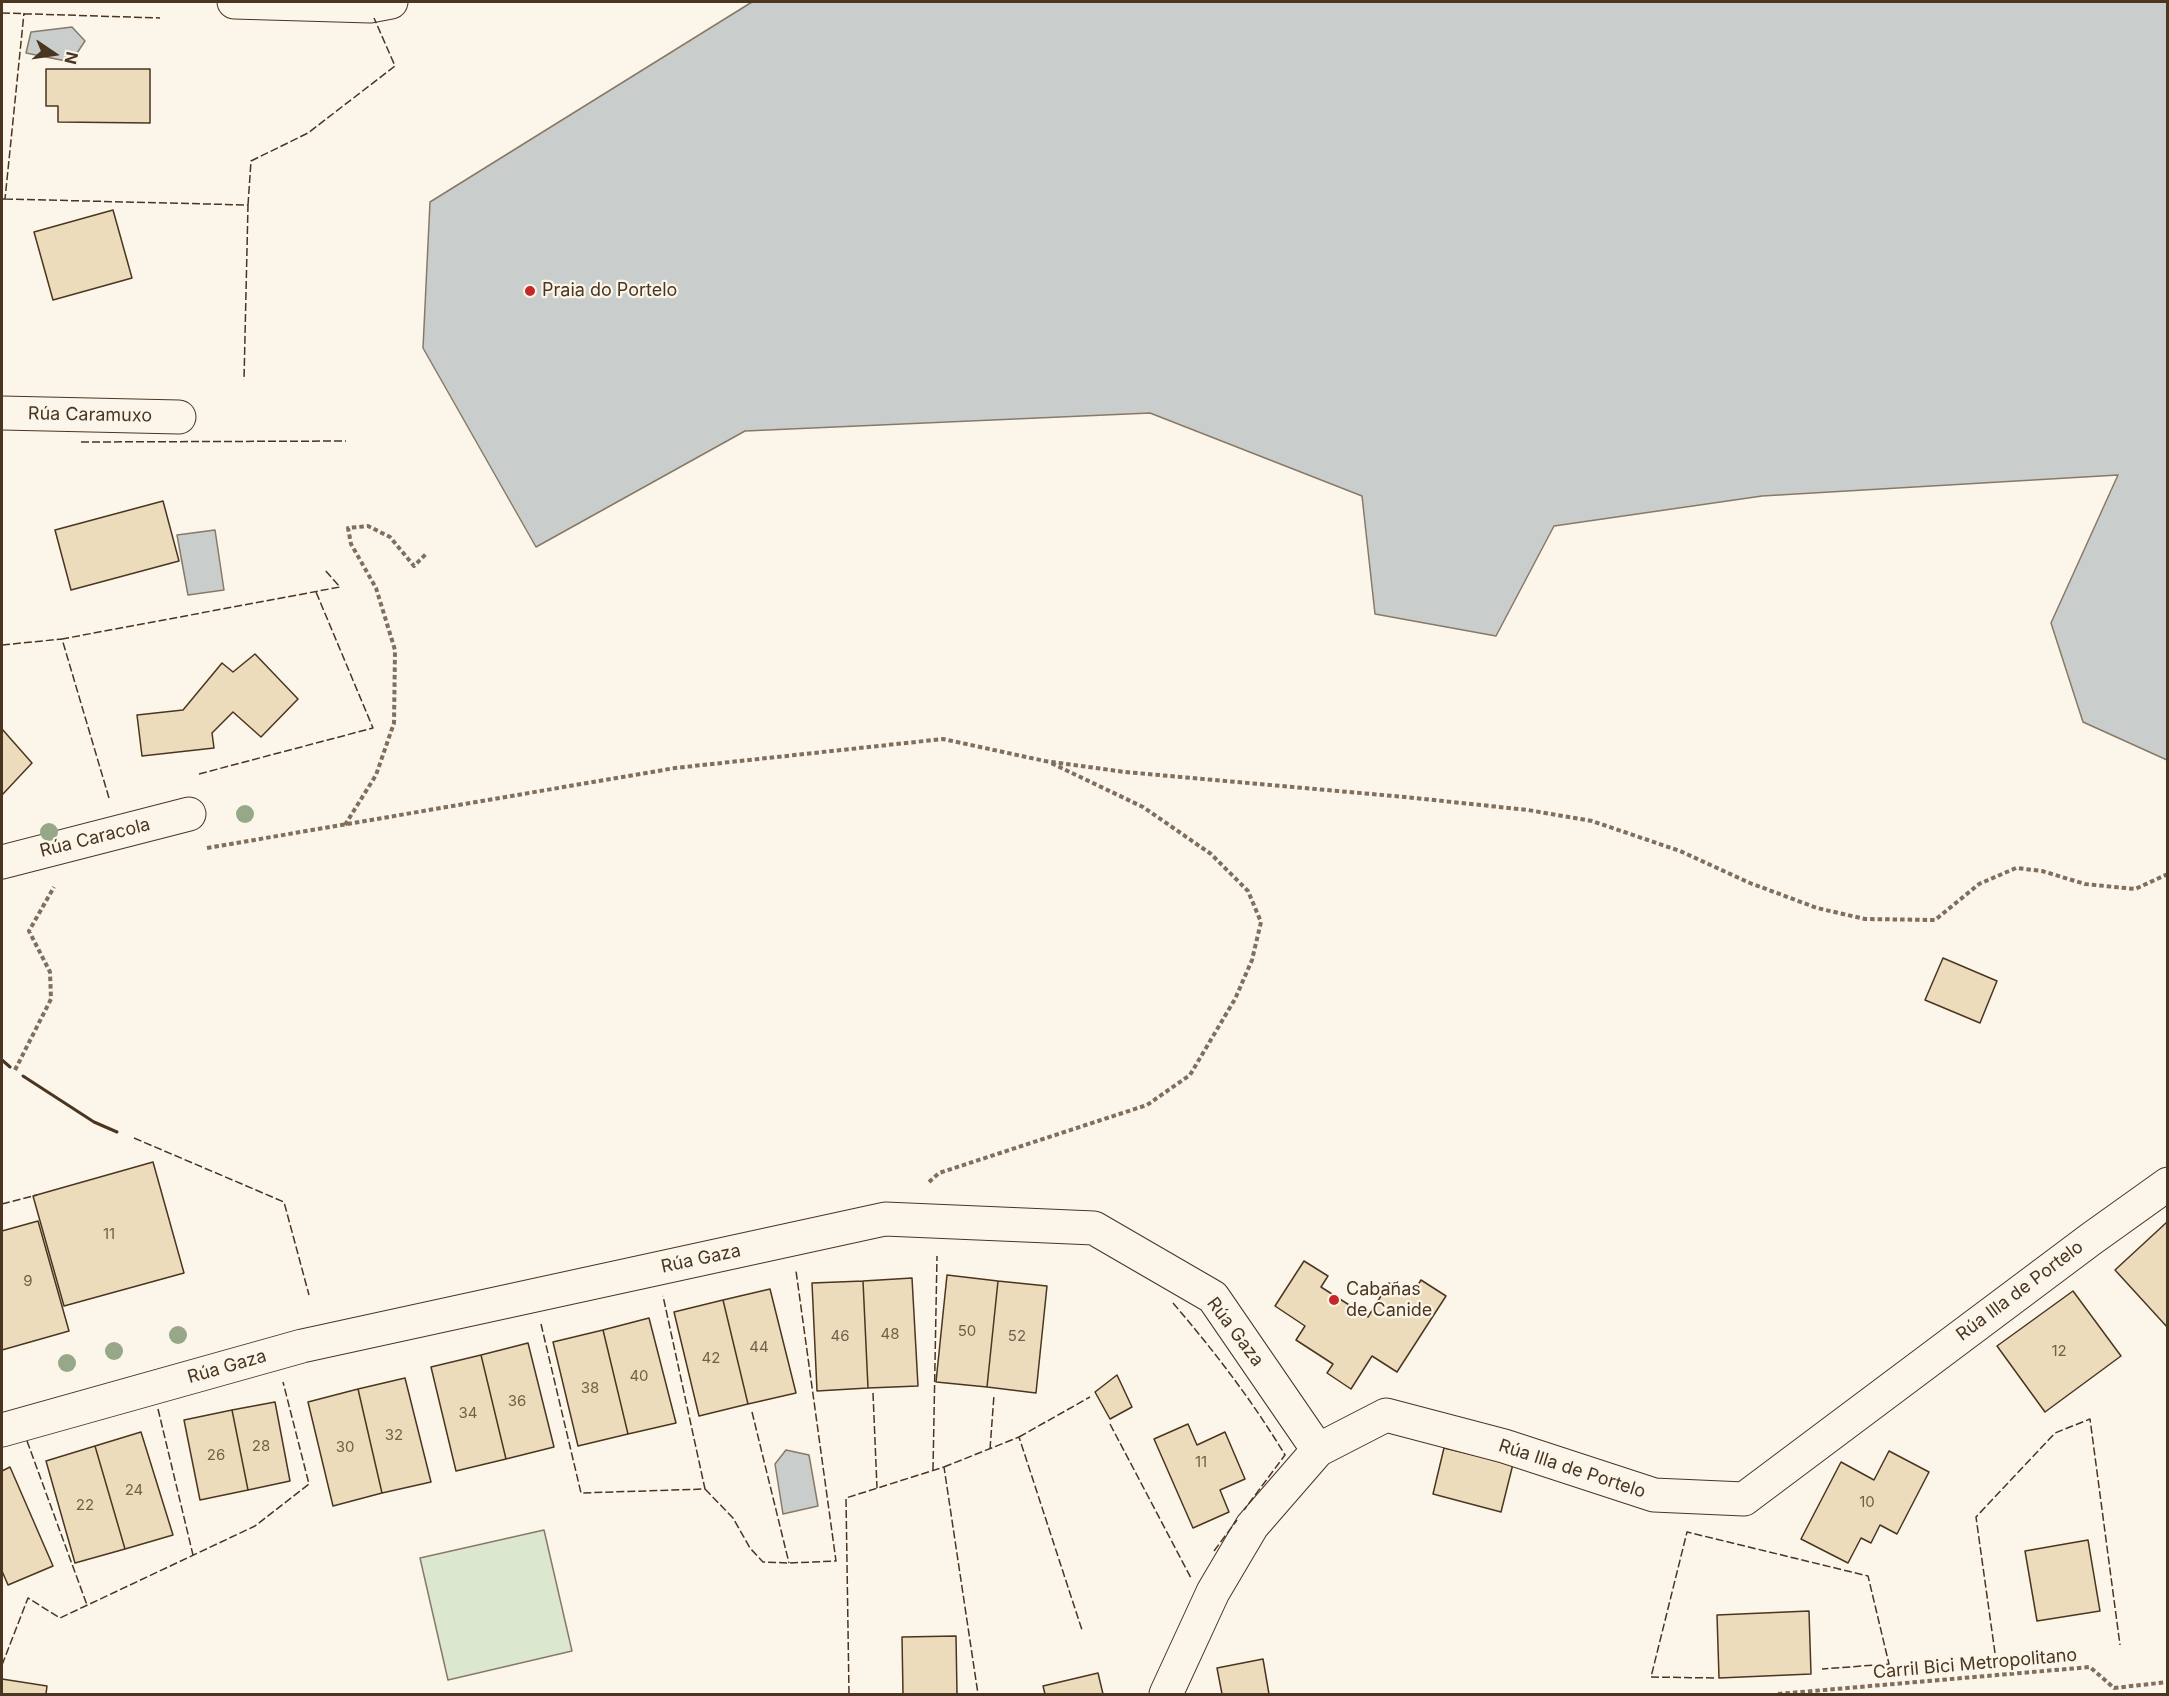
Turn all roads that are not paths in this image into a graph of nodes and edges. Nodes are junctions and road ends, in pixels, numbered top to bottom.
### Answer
1 (234, 2) edge
2 (391, 2) edge
3 (2, 413) edge
4 (179, 417) dead end
5 (175, 818) road end
6 (2, 862) edge
7 (2168, 1184) edge
8 (2, 1430) edge
9 (1318, 1450) junction
10 (1166, 1695) edge

1 - 2 street
3 - 4 street, Rúa Caramuxo
5 - 6 street, Rúa Caracola
7 - 9 street, Rúa Illa de Portelo
8 - 9 street, Rúa Gaza
9 - 10 street, Rúa Illa de Portelo

